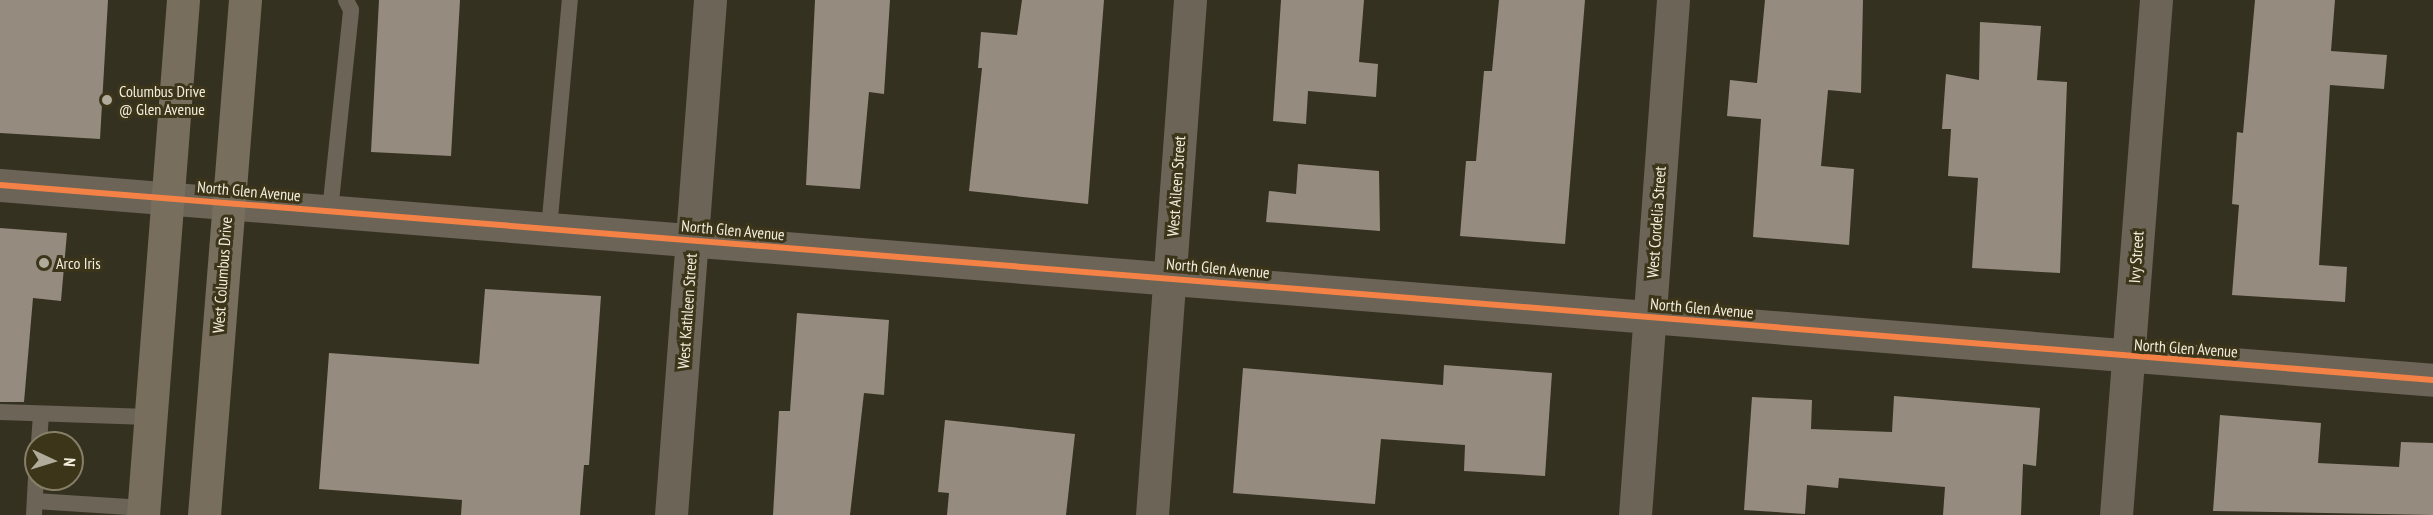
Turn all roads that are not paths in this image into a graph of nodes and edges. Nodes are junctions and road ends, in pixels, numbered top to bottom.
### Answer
1 (183, 0) edge
2 (245, 0) edge
3 (346, 0) edge
4 (570, 0) edge
5 (710, 0) edge
6 (1190, 0) edge
7 (1673, 0) edge
8 (2156, 0) edge
9 (0, 185) edge
10 (165, 198) junction
11 (228, 203) junction
12 (330, 211) junction
13 (549, 229) junction
14 (693, 240) junction
15 (1169, 278) junction
16 (1649, 317) junction
17 (2128, 357) junction
18 (2433, 380) edge
19 (0, 412) edge
20 (41, 414) junction
21 (149, 417) junction
22 (40, 431) edge
23 (35, 491) edge
24 (34, 508) edge
25 (143, 512) edge
26 (204, 515) edge
27 (671, 515) edge
28 (1152, 515) edge
29 (1635, 515) edge
30 (2116, 515) edge

1 - 10 main road
2 - 11 main road, West Columbus Drive
3 - 12 lane
4 - 13 lane
5 - 14 street, West Kathleen Street
6 - 15 street, West Aileen Street
7 - 16 street, West Cordelia Street
8 - 17 street, Ivy Street
9 - 10 street, North Glen Avenue
10 - 11 street, North Glen Avenue
10 - 21 main road
11 - 12 street, North Glen Avenue
11 - 26 main road, West Columbus Drive
12 - 13 street, North Glen Avenue
13 - 14 street, North Glen Avenue
14 - 15 street, North Glen Avenue
14 - 27 street, West Kathleen Street
15 - 16 street, North Glen Avenue
15 - 28 street, West Aileen Street
16 - 17 street, North Glen Avenue
16 - 29 street, West Cordelia Street
17 - 18 street, North Glen Avenue
17 - 30 street, Ivy Street
19 - 20 lane
20 - 21 lane
20 - 22 lane
21 - 25 main road
23 - 24 lane
24 - 25 lane

